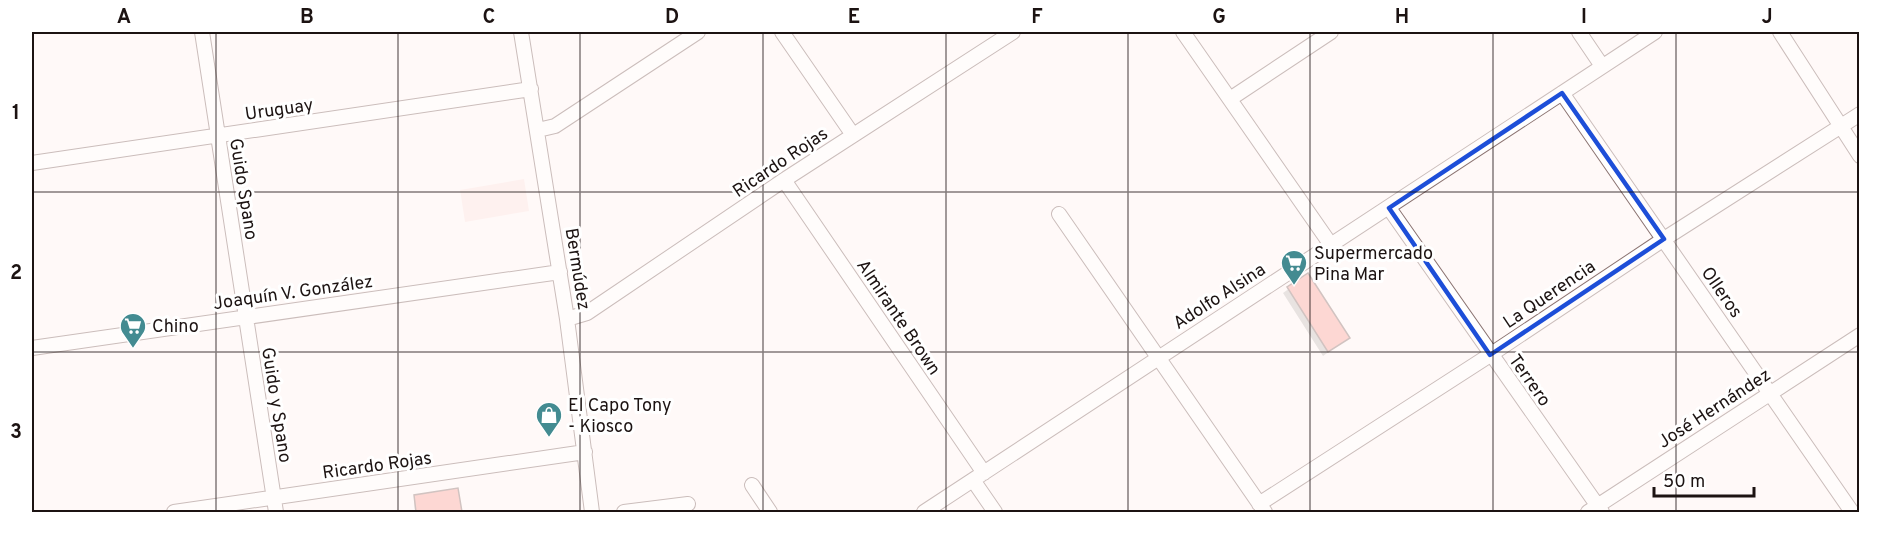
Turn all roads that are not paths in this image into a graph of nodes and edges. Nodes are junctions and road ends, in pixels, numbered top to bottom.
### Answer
1 (202, 32) edge
2 (521, 32) edge
3 (699, 32) edge
4 (782, 32) edge
5 (1013, 32) edge
6 (1183, 32) edge
7 (1331, 32) edge
8 (1579, 32) edge
9 (1655, 32) edge
10 (1780, 32) edge
11 (1602, 66) junction
12 (531, 89) junction
13 (1562, 93) junction
14 (1230, 99) junction
15 (1860, 114) edge
16 (1841, 127) junction
17 (538, 130) junction
18 (853, 135) junction
19 (218, 136) junction
20 (1860, 156) edge
21 (32, 162) edge
22 (784, 180) junction
23 (1389, 208) junction
24 (1059, 214) dead end
25 (1664, 239) junction
26 (1331, 245) junction
27 (560, 272) junction
28 (245, 317) junction
29 (567, 319) junction
30 (1860, 334) edge
31 (32, 348) edge
32 (1490, 355) junction
33 (1157, 358) junction
34 (1770, 393) junction
35 (585, 452) junction
36 (978, 477) junction
37 (752, 485) dead end
38 (274, 498) junction
39 (687, 504) dead end
40 (1262, 508) edge
41 (1596, 510) edge
42 (174, 513) edge
43 (276, 513) edge
44 (592, 513) edge
45 (624, 513) edge
46 (770, 513) edge
47 (924, 513) edge
48 (995, 513) edge
49 (1852, 513) edge

1 - 19 street, Guido Spano
2 - 12 street, Bermúdez
3 - 17 street
4 - 18 street
5 - 18 street, Ricardo Rojas
6 - 14 street
7 - 14 street
8 - 11 street
9 - 11 street, Adolfo Alsina
10 - 16 street
11 - 13 street, Adolfo Alsina
12 - 17 street, Bermúdez
12 - 19 street, Uruguay
13 - 23 street, Adolfo Alsina
13 - 25 street, Olleros
14 - 26 street
15 - 16 street, La Querencia
16 - 20 street
16 - 25 street, La Querencia
17 - 27 street, Bermúdez
18 - 22 street, Ricardo Rojas
19 - 21 street, Uruguay
19 - 28 street, Guido Spano
22 - 29 street, Ricardo Rojas
22 - 36 street, Almirante Brown
23 - 26 street, Adolfo Alsina
23 - 32 street, Terrero
24 - 33 street
25 - 32 street, La Querencia
25 - 34 street, Olleros
26 - 33 street, Adolfo Alsina
27 - 28 street, Joaquín V. González
27 - 29 street, Bermúdez
28 - 31 street, Joaquín V. González
28 - 38 street, Guido y Spano
29 - 35 street, Bermúdez
30 - 34 street, José Hernández
32 - 40 street, La Querencia
32 - 41 street, Terrero
33 - 36 street, Adolfo Alsina
33 - 40 street
34 - 41 street, José Hernández
34 - 49 street, Olleros
35 - 38 street, Ricardo Rojas
35 - 44 street, Bermúdez
36 - 47 street, Adolfo Alsina
36 - 48 street, Almirante Brown
37 - 46 street
38 - 42 street, Ricardo Rojas
38 - 43 street
39 - 45 street

